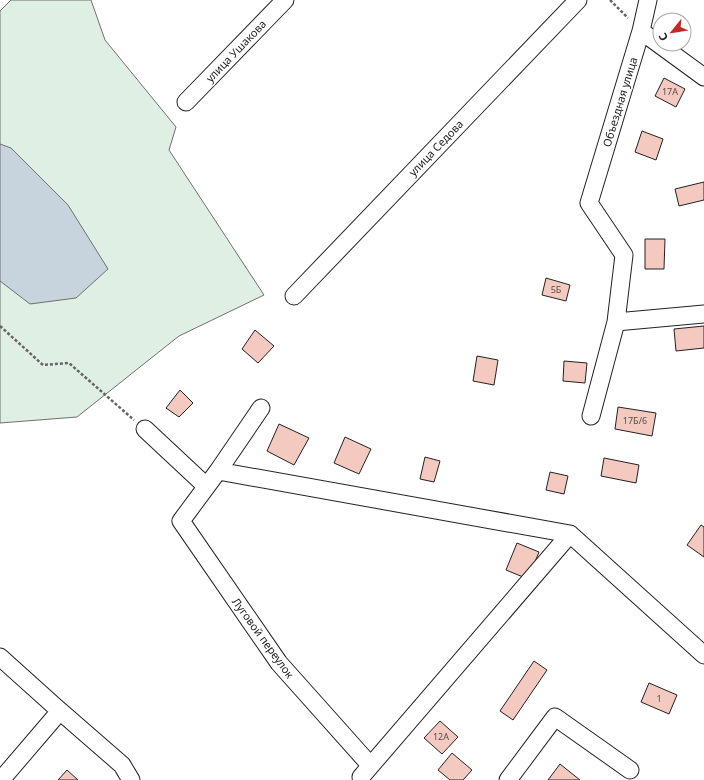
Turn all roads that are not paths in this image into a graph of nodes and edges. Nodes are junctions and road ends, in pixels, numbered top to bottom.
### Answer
1 (285, 0) edge
2 (578, 0) edge
3 (648, 0) edge
4 (641, 31) junction
5 (704, 77) edge
6 (186, 102) dead end
7 (294, 296) dead end
8 (704, 314) edge
9 (616, 322) junction
10 (261, 408) dead end
11 (591, 416) dead end
12 (145, 429) road end
13 (218, 471) junction
14 (206, 486) junction
15 (570, 534) junction
16 (704, 655) edge
17 (0, 656) edge
18 (60, 711) junction
19 (630, 770) dead end
20 (364, 776) edge
21 (2, 780) edge
22 (131, 780) edge
23 (508, 780) edge

1 - 6 street, улица Ушакова
2 - 7 street, улица Седова
3 - 4 street, Объездная улица
4 - 5 street
4 - 9 street, Объездная улица
8 - 9 street
9 - 11 street
10 - 13 street
12 - 14 street
13 - 14 street
13 - 15 street
14 - 20 street, Луговой переулок
15 - 16 street
15 - 20 street, Луговой переулок
17 - 18 street
18 - 21 street
18 - 22 street
19 - 23 street

